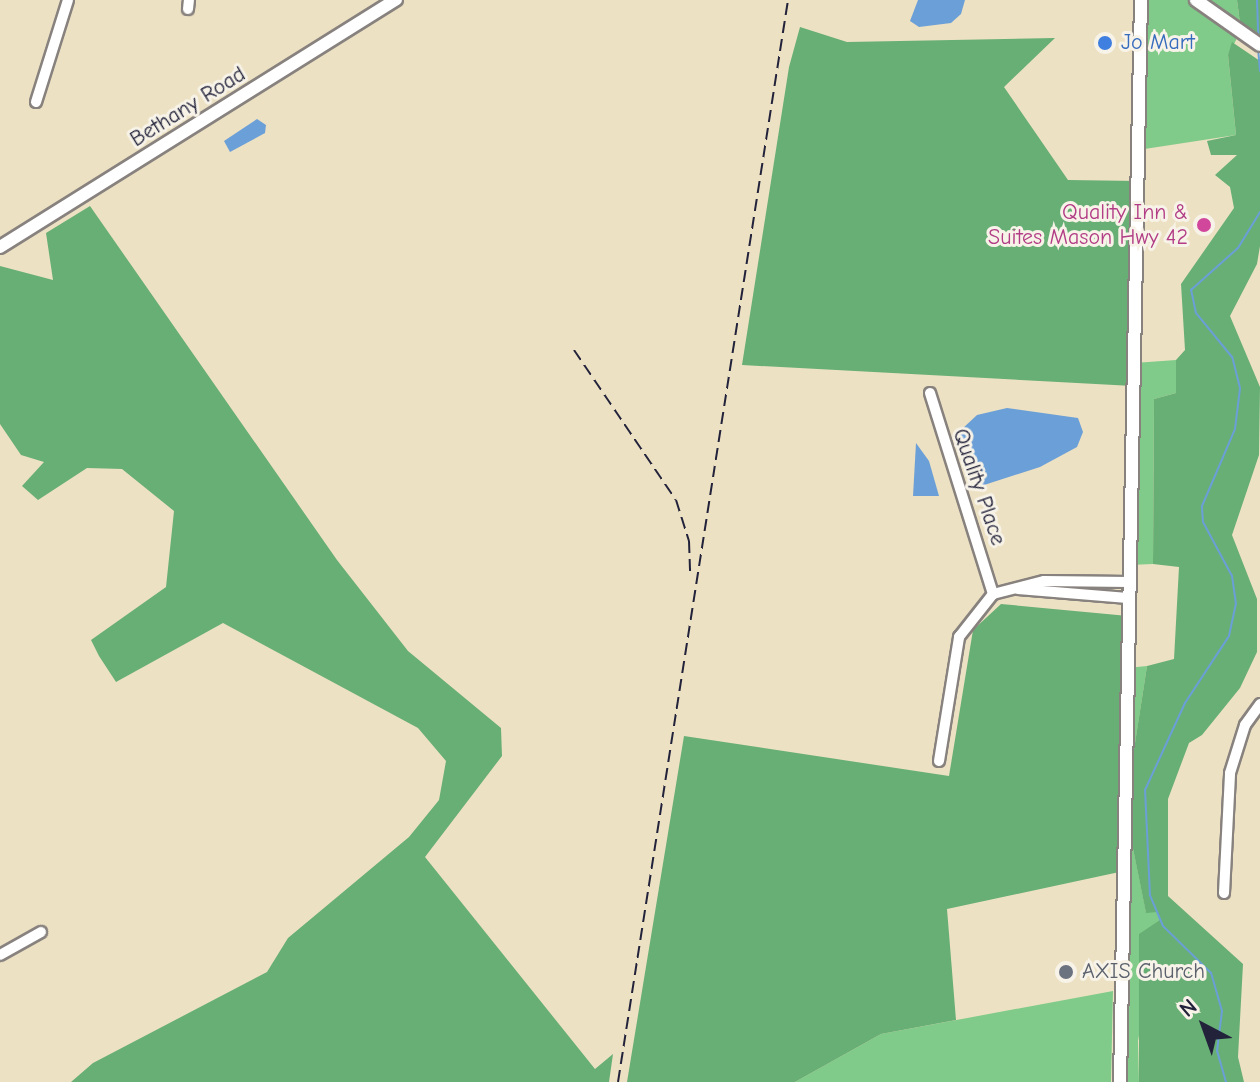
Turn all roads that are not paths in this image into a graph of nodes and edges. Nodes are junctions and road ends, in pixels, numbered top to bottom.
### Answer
1 (68, 0) edge
2 (396, 0) edge
3 (1141, 0) edge
4 (1147, 0) edge
5 (1196, 0) edge
6 (1140, 19) junction
7 (1260, 45) edge
8 (36, 102) dead end
9 (0, 247) edge
10 (930, 393) dead end
11 (1129, 582) junction
12 (1012, 588) junction
13 (993, 594) junction
14 (1128, 598) junction
15 (1260, 704) edge
16 (939, 761) dead end
17 (1224, 893) dead end
18 (41, 932) dead end
19 (0, 955) edge
20 (1120, 1082) edge

1 - 8 street
2 - 9 main road, Bethany Road
3 - 6 main road
4 - 6 main road
5 - 7 main road
6 - 11 main road
10 - 13 street, Quality Place
11 - 12 street
11 - 14 main road
12 - 13 street
12 - 14 street
13 - 16 street
14 - 20 main road
15 - 17 street
18 - 19 street

